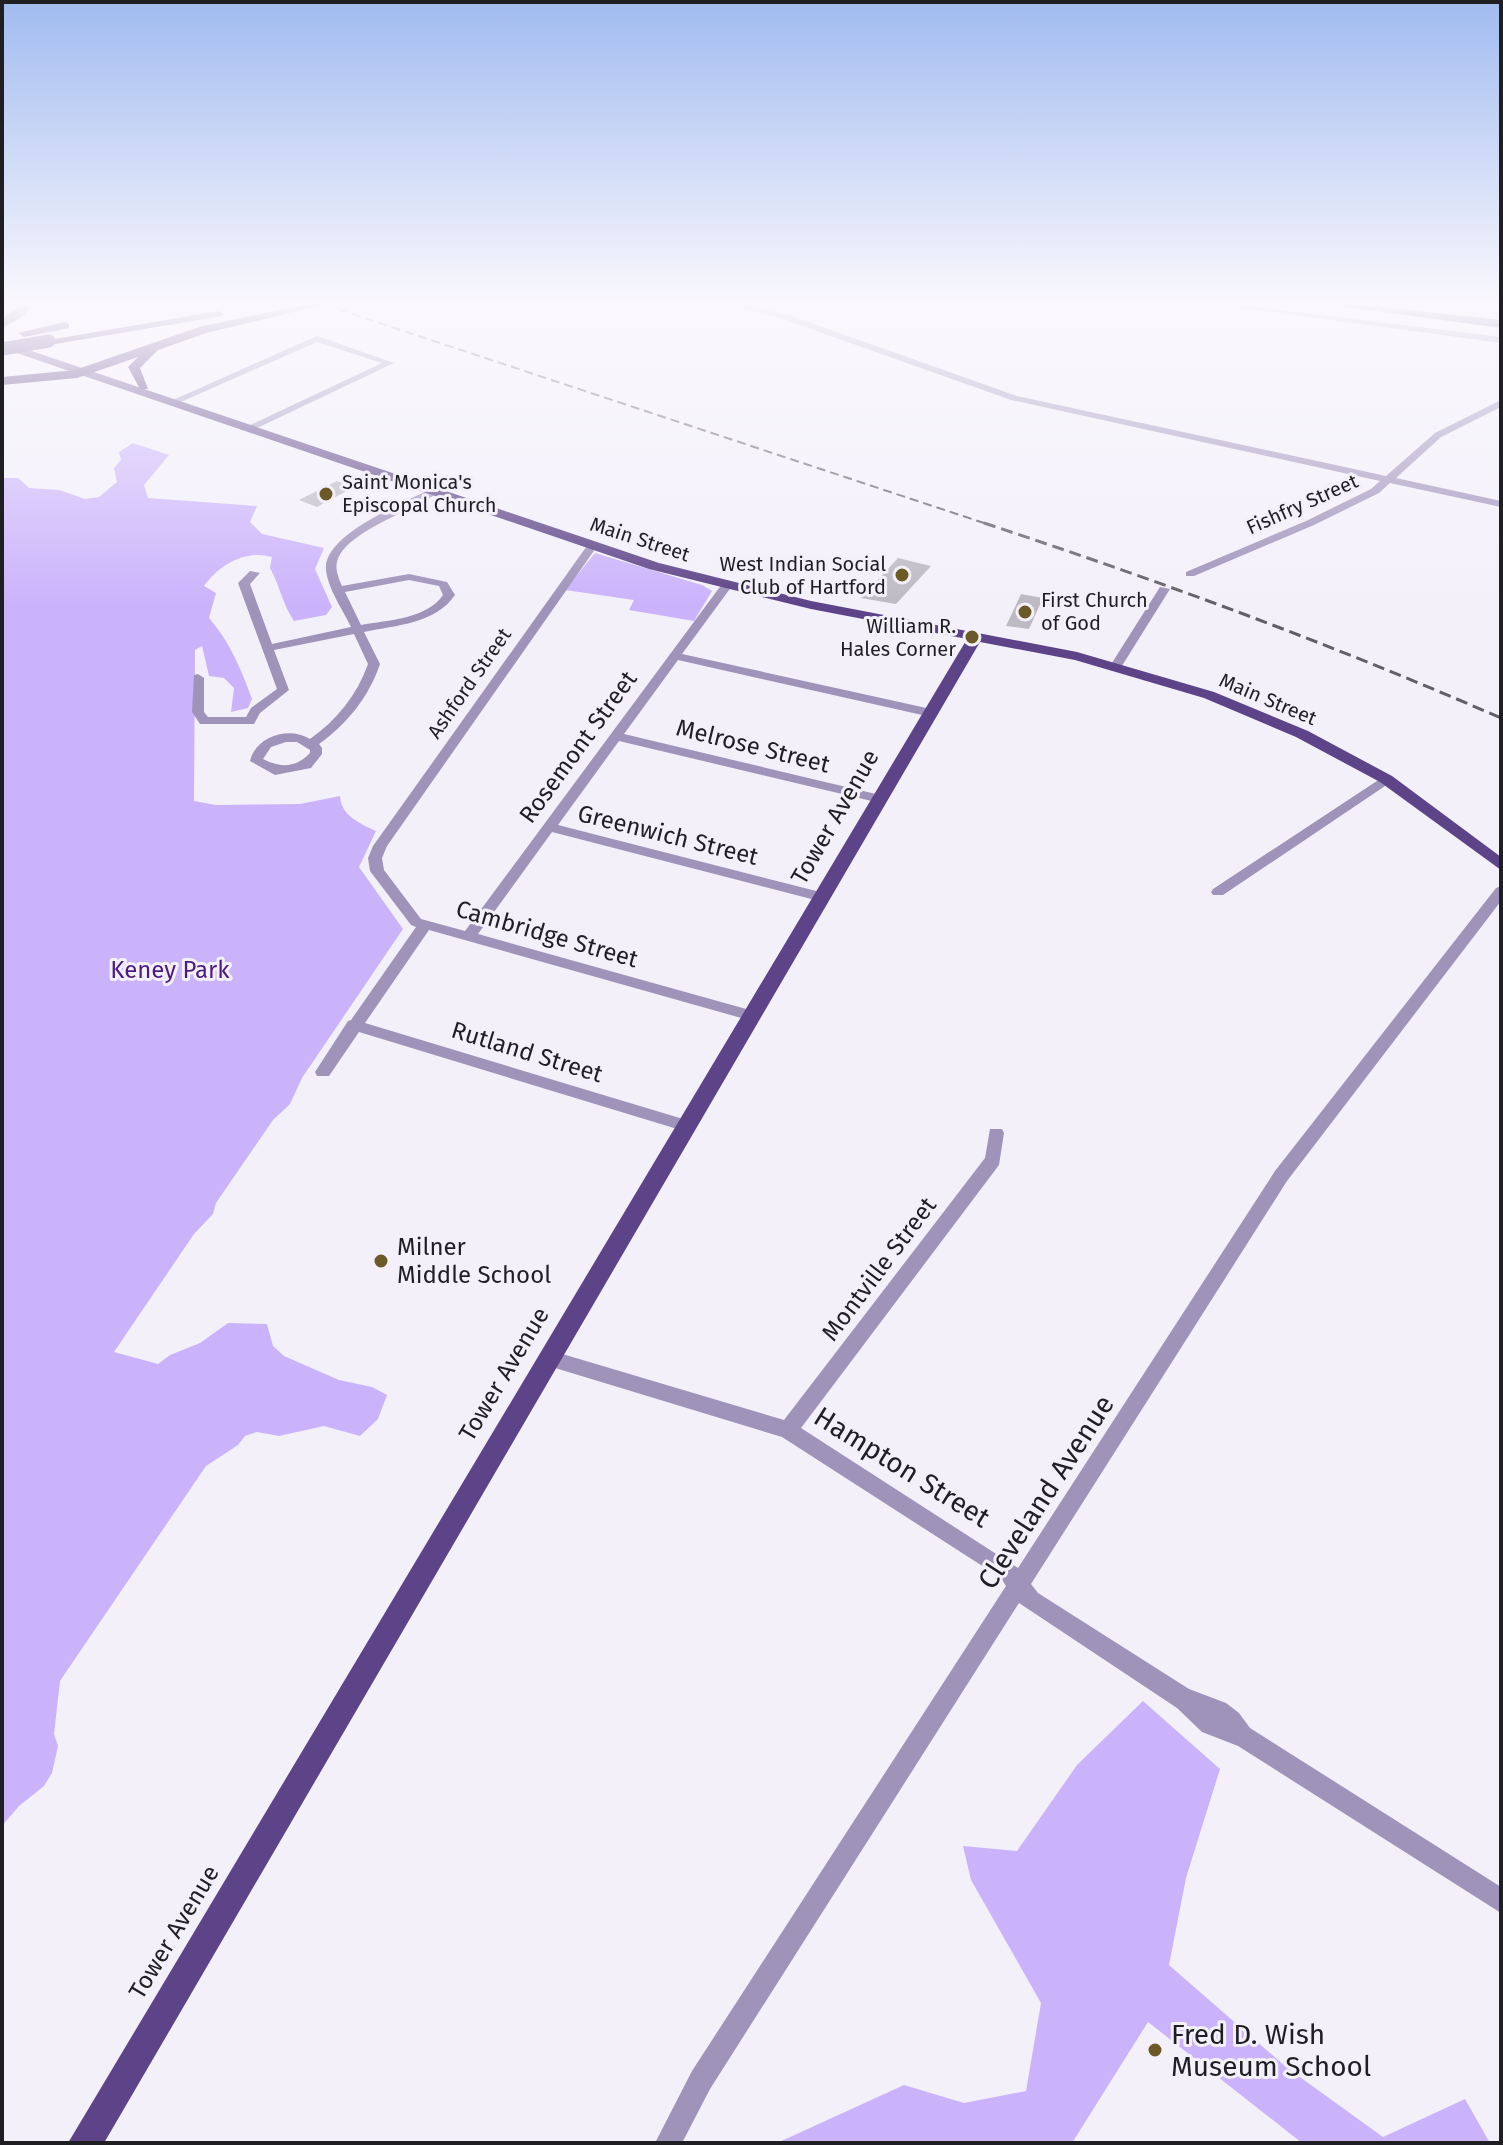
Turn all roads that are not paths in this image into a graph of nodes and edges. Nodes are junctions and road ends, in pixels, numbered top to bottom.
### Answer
1 (184, 405) edge
2 (300, 405) edge
3 (1047, 405) edge
4 (1497, 405) edge
5 (251, 428) junction
6 (1390, 480) junction
7 (435, 491) junction
8 (1501, 504) edge
9 (593, 545) junction
10 (254, 573) dead end
11 (1190, 574) dead end
12 (726, 586) junction
13 (1164, 589) dead end
14 (340, 590) junction
15 (359, 629) junction
16 (976, 637) junction
17 (269, 648) junction
18 (675, 656) junction
19 (1116, 666) junction
20 (198, 678) dead end
21 (931, 713) junction
22 (250, 721) junction
23 (616, 736) junction
24 (272, 742) junction
25 (312, 743) junction
26 (1386, 779) junction
27 (880, 799) junction
28 (549, 827) junction
29 (380, 846) joint
30 (1501, 865) edge
31 (1501, 891) edge
32 (1218, 892) dead end
33 (823, 897) junction
34 (425, 925) junction
35 (469, 936) junction
36 (752, 1016) junction
37 (353, 1025) junction
38 (323, 1072) dead end
39 (687, 1126) junction
40 (996, 1133) dead end
41 (549, 1358) junction
42 (788, 1430) junction
43 (1020, 1586) junction
44 (1501, 1901) edge
45 (85, 2143) edge
46 (668, 2143) edge

1 - 5 main road, Main Street
2 - 5 street
3 - 6 street
4 - 6 street, Fishfry Street
5 - 7 main road, Main Street
6 - 8 street
6 - 11 street, Fishfry Street
7 - 9 main road, Main Street
7 - 14 street
9 - 12 main road, Main Street
9 - 29 street, Ashford Street
10 - 17 street
12 - 16 main road, Main Street
12 - 18 street, Rosemont Street
13 - 19 street
14 - 15 street
14 - 15 street
15 - 17 street
15 - 25 street
16 - 19 main road, Main Street
16 - 21 main road, Tower Avenue
17 - 22 street
18 - 21 street
18 - 23 street, Rosemont Street
19 - 26 main road, Main Street
20 - 22 street
21 - 27 main road, Tower Avenue
22 - 24 street
23 - 27 street, Melrose Street
23 - 28 street, Rosemont Street
24 - 25 street
24 - 25 street
26 - 30 main road, Main Street
26 - 32 street
27 - 33 main road, Tower Avenue
28 - 33 street, Greenwich Street
28 - 35 street, Rosemont Street
29 - 34 street, Cambridge Street
31 - 43 street, Cleveland Avenue
33 - 36 main road, Tower Avenue
34 - 35 street, Cambridge Street
34 - 37 street
35 - 36 street, Cambridge Street
36 - 39 main road, Tower Avenue
37 - 38 street
37 - 39 street, Rutland Street
39 - 41 main road, Tower Avenue
40 - 42 street, Montville Street
41 - 42 street, Hampton Street
41 - 45 main road, Tower Avenue
42 - 43 street, Hampton Street
43 - 44 street, Hampton Street
43 - 46 street, Cleveland Avenue

